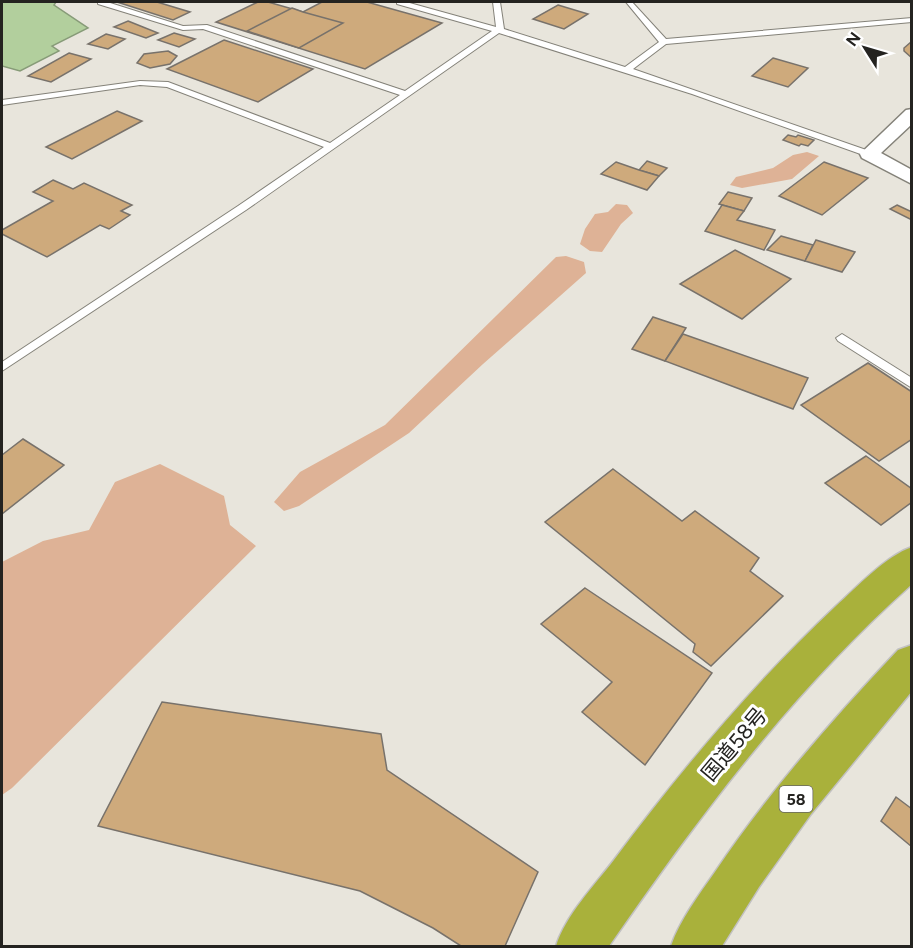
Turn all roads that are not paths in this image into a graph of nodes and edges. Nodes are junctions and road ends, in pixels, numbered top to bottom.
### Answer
1 (101, 2) edge
2 (400, 2) edge
3 (498, 2) edge
4 (629, 2) edge
5 (912, 20) edge
6 (500, 29) junction
7 (664, 42) junction
8 (626, 70) junction
9 (406, 94) junction
10 (2, 102) edge
11 (912, 114) edge
12 (330, 146) junction
13 (869, 154) junction
14 (912, 178) edge
15 (842, 338) dead end
16 (2, 368) edge
17 (912, 384) edge
18 (912, 562) edge
19 (912, 662) edge
20 (580, 946) edge
21 (695, 946) edge

1 - 9 lane
2 - 6 lane
3 - 6 lane
4 - 7 lane
5 - 7 lane
6 - 8 lane
6 - 9 lane
7 - 8 lane
8 - 13 lane
9 - 12 lane
10 - 12 lane
11 - 13 street
12 - 16 lane
13 - 14 street
15 - 17 lane
18 - 20 highway, 国道58号
19 - 21 highway, 58

